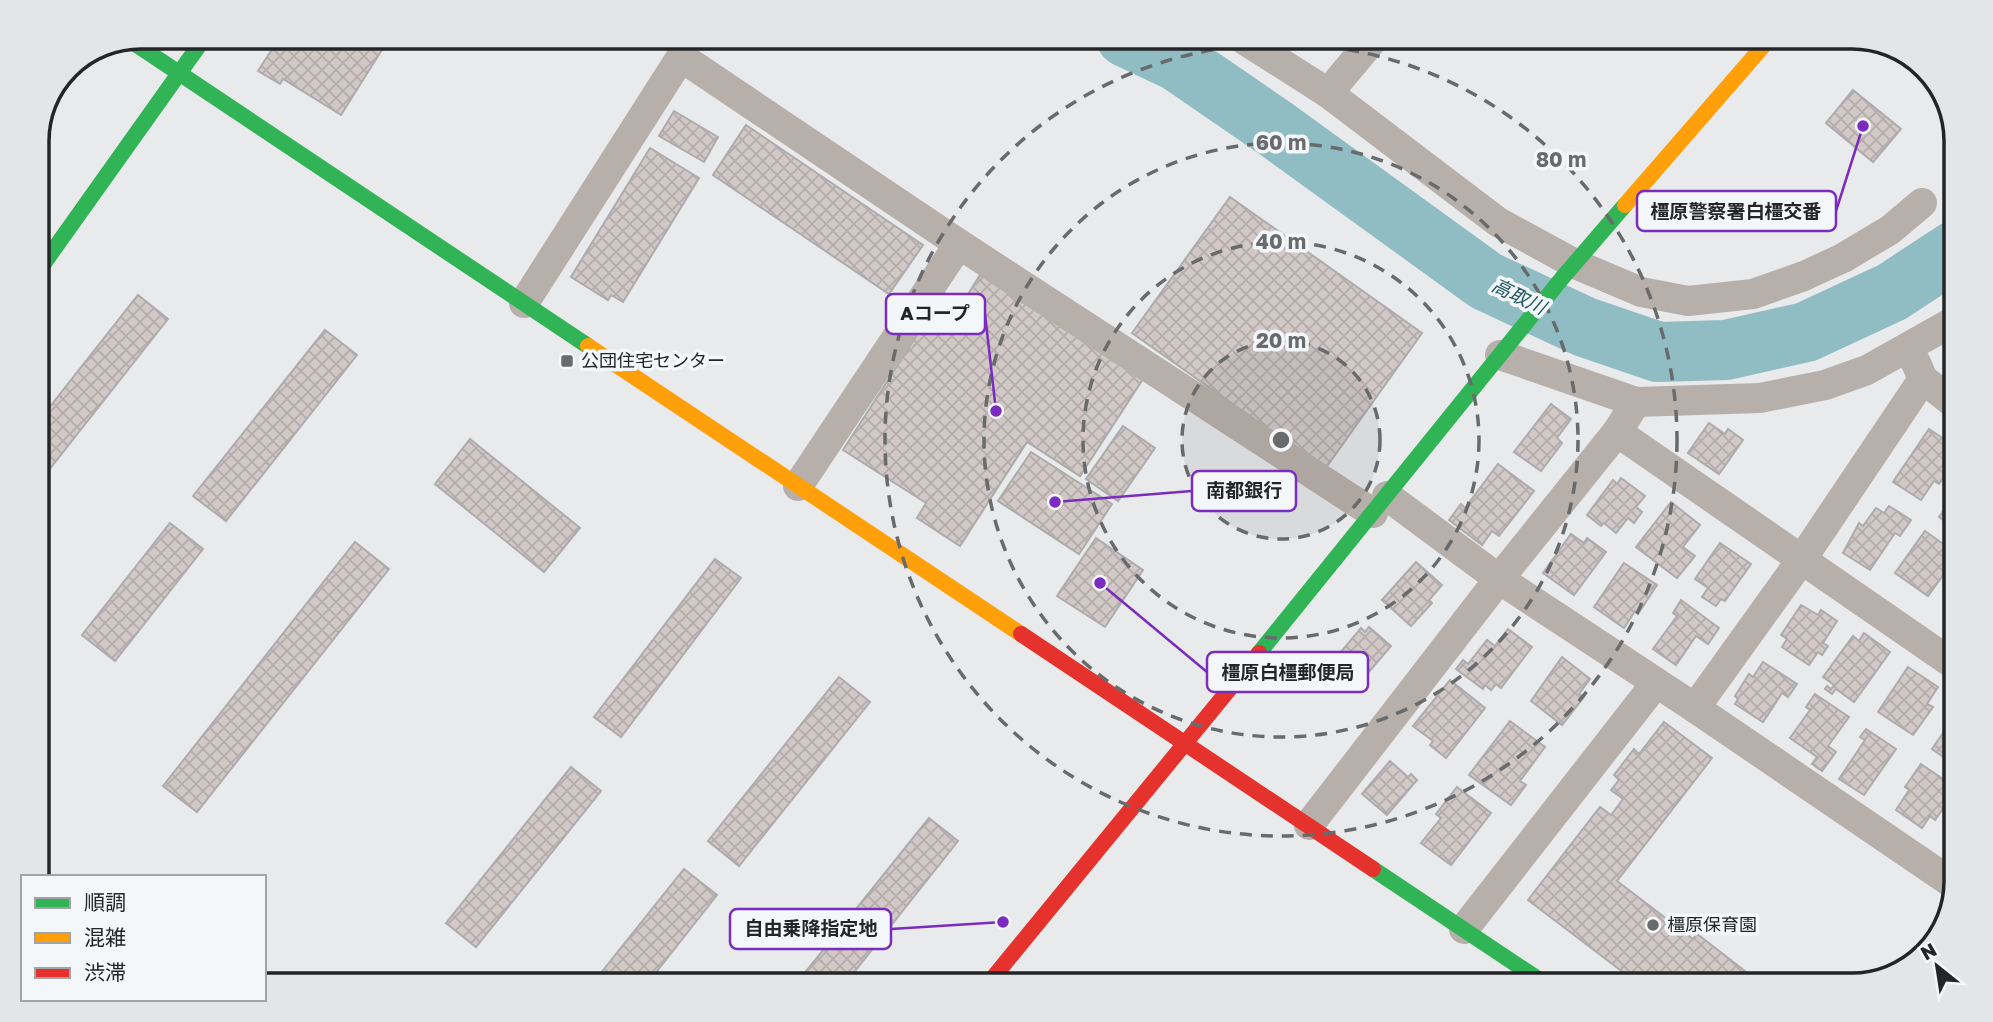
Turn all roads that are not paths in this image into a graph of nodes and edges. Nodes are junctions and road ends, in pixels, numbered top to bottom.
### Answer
1 (142, 49) edge
2 (196, 49) edge
3 (1259, 49) edge
4 (1365, 49) edge
5 (1761, 49) edge
6 (177, 73) junction
7 (1328, 93) junction
8 (1922, 203) dead end
9 (960, 244) junction
10 (49, 256) edge
11 (1569, 271) junction
12 (524, 303) junction
13 (1944, 327) edge
14 (1506, 348) junction
15 (1908, 348) junction
16 (1923, 379) junction
17 (1944, 396) edge
18 (1636, 402) junction
19 (1617, 432) junction
20 (798, 486) junction
21 (1380, 505) junction
22 (1801, 559) junction
23 (1499, 579) junction
24 (1944, 658) edge
25 (1656, 683) junction
26 (1695, 708) junction
27 (1185, 744) junction
28 (1309, 825) junction
29 (1944, 878) edge
30 (1464, 929) junction
31 (997, 973) edge
32 (1529, 973) edge

1 - 6 street
2 - 6 street
3 - 7 street
4 - 7 street
5 - 11 street
6 - 10 street
6 - 12 street
7 - 11 street
8 - 11 street
9 - 12 street
9 - 20 street
9 - 21 street
11 - 14 street
12 - 20 street
13 - 15 street
14 - 18 street
14 - 21 street
15 - 16 street
15 - 18 street
16 - 17 street
16 - 22 street
18 - 19 street
19 - 22 street
19 - 23 street
20 - 27 street
21 - 23 street
21 - 27 street
22 - 24 street
22 - 26 street
23 - 25 street
23 - 28 street
25 - 26 street
25 - 30 street
26 - 29 street
27 - 28 street
27 - 31 street
28 - 30 street
30 - 32 street

